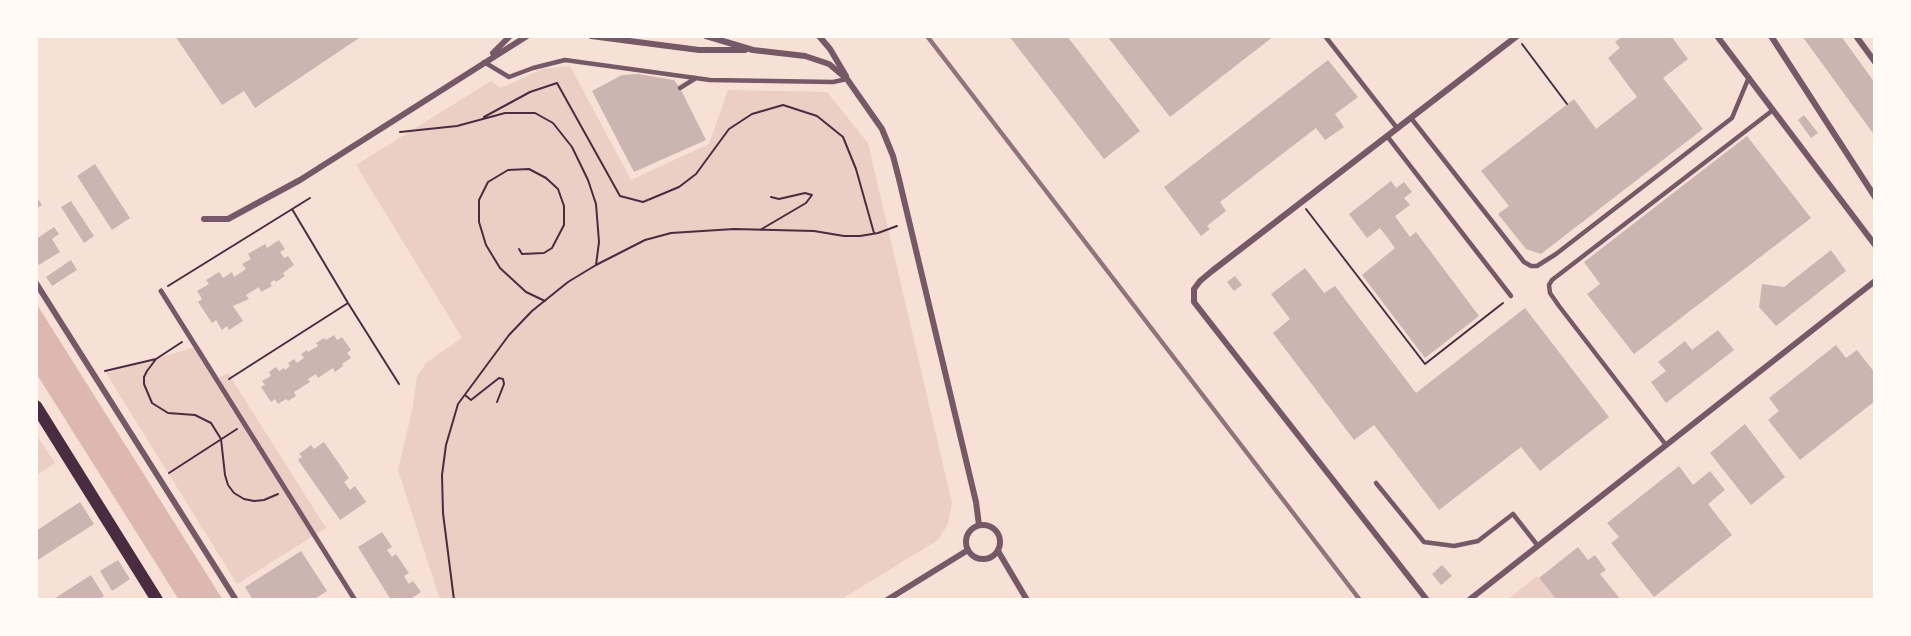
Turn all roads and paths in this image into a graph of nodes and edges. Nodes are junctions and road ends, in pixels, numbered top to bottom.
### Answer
1 (510, 36) edge
2 (527, 36) edge
3 (591, 36) edge
4 (705, 36) edge
5 (819, 36) edge
6 (1325, 36) edge
7 (1516, 36) edge
8 (1717, 36) edge
9 (1771, 36) edge
10 (1856, 36) edge
11 (753, 50) junction
12 (484, 62) junction
13 (1875, 62) edge
14 (1749, 77) junction
15 (696, 78) junction
16 (848, 79) junction
17 (680, 88) dead end
18 (1567, 104) dead end
19 (1773, 110) junction
20 (1411, 118) junction
21 (480, 120) junction
22 (1397, 128) junction
23 (400, 132) dead end
24 (1386, 136) junction
25 (1875, 196) edge
26 (771, 197) dead end
27 (310, 198) dead end
28 (1301, 202) junction
29 (292, 209) junction
30 (204, 219) dead end
31 (897, 226) dead end
32 (760, 230) junction
33 (874, 233) junction
34 (1875, 245) edge
35 (519, 249) dead end
36 (596, 265) junction
37 (1875, 281) edge
38 (36, 283) edge
39 (161, 291) joint
40 (1511, 296) joint
41 (545, 301) junction
42 (348, 303) junction
43 (189, 337) junction
44 (156, 359) junction
45 (105, 371) dead end
46 (399, 384) dead end
47 (220, 385) junction
48 (465, 395) junction
49 (497, 402) dead end
50 (36, 406) edge
51 (244, 424) junction
52 (221, 439) junction
53 (1666, 445) junction
54 (168, 474) dead end
55 (1376, 483) dead end
56 (286, 490) junction
57 (979, 525) junction
58 (1538, 546) junction
59 (968, 550) junction
60 (998, 551) junction
61 (157, 600) edge
62 (236, 600) edge
63 (355, 600) edge
64 (454, 600) edge
65 (887, 600) edge
66 (1027, 600) edge
67 (1426, 600) edge
68 (1469, 600) edge

1 - 12 street
2 - 12 street
3 - 11 street
4 - 11 street
5 - 16 street
6 - 22 lane
7 - 18 path
7 - 20 street
8 - 14 street
9 - 25 street
10 - 13 street
11 - 16 street
12 - 15 lane
12 - 30 street
14 - 19 street
14 - 20 lane
15 - 16 lane
15 - 17 lane
16 - 57 street
19 - 34 street
19 - 53 lane
20 - 22 street
21 - 23 path
21 - 33 path
21 - 36 path
22 - 24 street
24 - 28 street
24 - 40 lane
26 - 32 path
27 - 29 path
28 - 40 path
28 - 67 street
29 - 39 path
29 - 42 path
31 - 33 path
32 - 33 path
32 - 36 path
35 - 41 path
36 - 41 path
37 - 53 street
38 - 62 street
39 - 43 street
41 - 48 path
42 - 46 path
42 - 47 path
43 - 44 path
43 - 47 street
44 - 45 path
44 - 52 path
47 - 51 street
48 - 49 path
48 - 64 path
50 - 61 main road
51 - 52 path
51 - 56 street
52 - 54 path
52 - 56 path
53 - 58 street
55 - 58 lane
56 - 63 street
57 - 59 street
57 - 60 street
58 - 68 street
59 - 60 street
59 - 65 street
60 - 66 street

